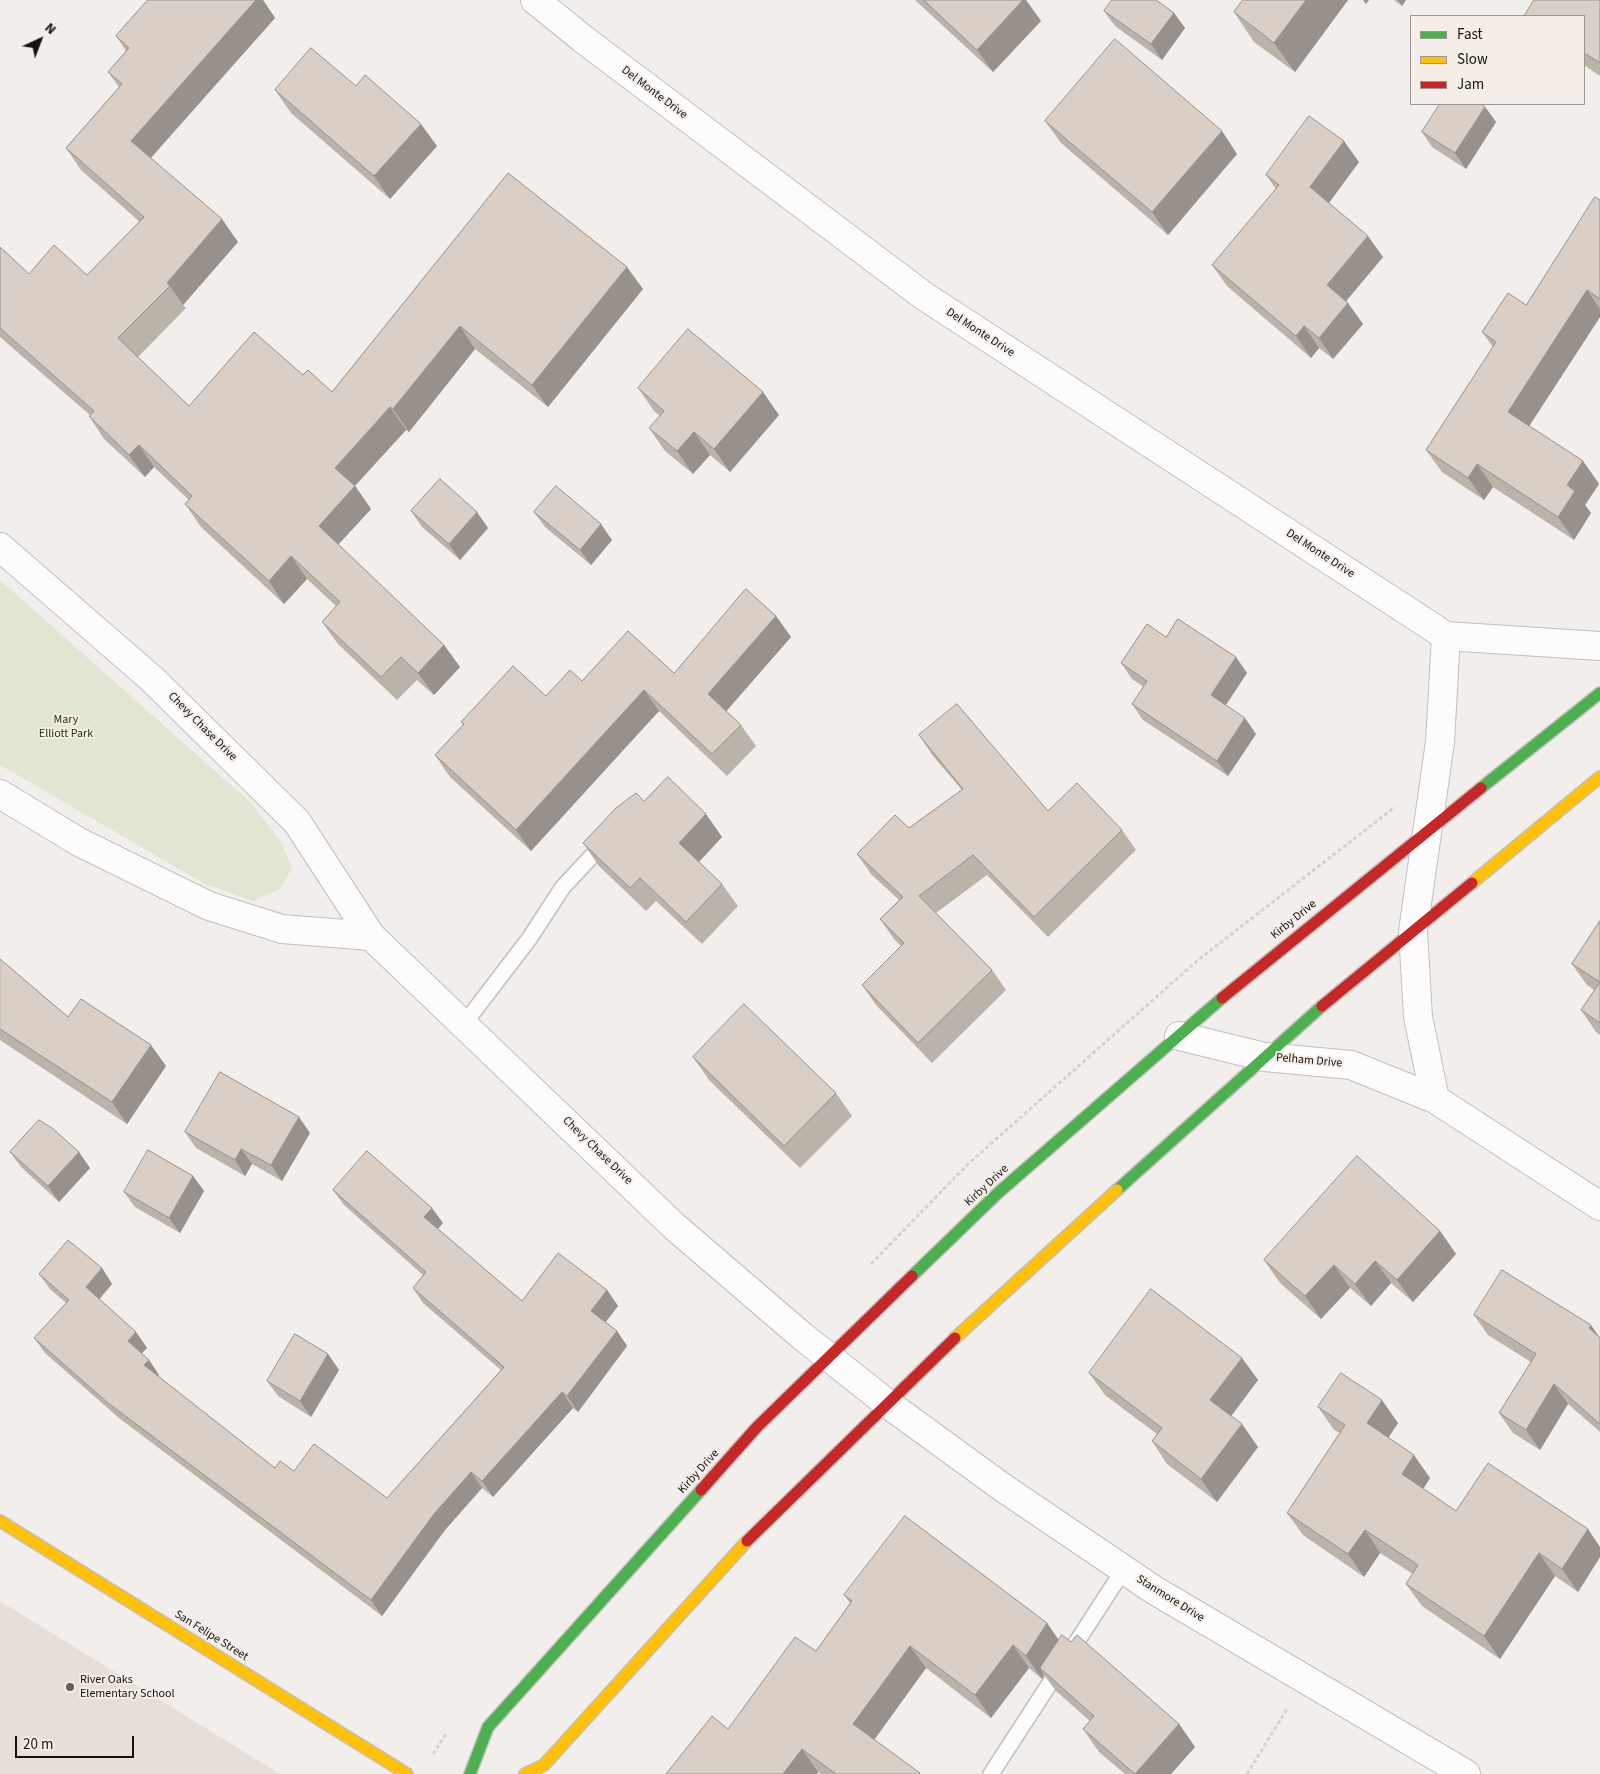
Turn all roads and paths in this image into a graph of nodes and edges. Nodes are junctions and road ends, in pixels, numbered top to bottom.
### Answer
1 (535, 0) edge
2 (0, 547) edge
3 (1446, 636) junction
4 (1600, 646) edge
5 (1600, 693) edge
6 (1600, 777) edge
7 (0, 794) edge
8 (1426, 830) junction
9 (617, 831) edge
10 (1413, 931) junction
11 (371, 936) junction
12 (464, 1024) junction
13 (1179, 1036) junction
14 (1266, 1057) junction
15 (1436, 1099) junction
16 (1600, 1206) edge
17 (829, 1358) junction
18 (888, 1404) junction
19 (0, 1521) edge
20 (1124, 1570) junction
21 (1305, 1678) junction
22 (407, 1774) edge
23 (470, 1774) edge
24 (525, 1774) edge
25 (991, 1774) edge
26 (1247, 1774) edge
27 (1466, 1774) edge

1 - 3 street, Del Monte Drive
2 - 11 street, Chevy Chase Drive
3 - 4 street, Del Monte Drive
3 - 8 street
5 - 8 main road, Kirby Drive
6 - 10 main road
7 - 11 street
8 - 10 street
8 - 13 main road, Kirby Drive
9 - 12 lane
10 - 14 main road
10 - 15 street
11 - 12 street, Chevy Chase Drive
12 - 17 street, Chevy Chase Drive
13 - 14 street, Pelham Drive
13 - 17 main road, Kirby Drive
14 - 15 street, Pelham Drive
14 - 18 main road
15 - 16 street, Pelham Drive
17 - 18 street, Chevy Chase Drive
17 - 23 main road, Kirby Drive
18 - 20 street, Stanmore Drive
18 - 24 main road
19 - 22 main road, San Felipe Street
20 - 21 street, Stanmore Drive
20 - 25 lane
21 - 26 path
21 - 27 street, Stanmore Drive

